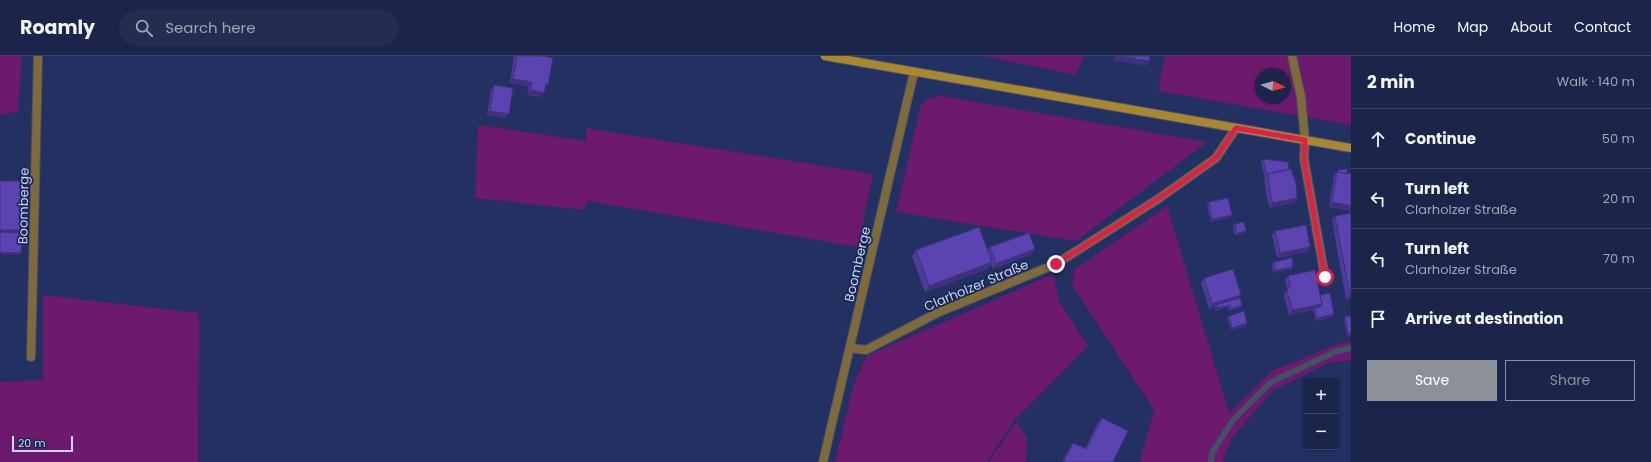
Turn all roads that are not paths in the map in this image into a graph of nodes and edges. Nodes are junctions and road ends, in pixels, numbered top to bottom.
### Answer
1 (38, 56) edge
2 (825, 56) edge
3 (1292, 56) edge
4 (914, 72) junction
5 (1236, 128) junction
6 (1305, 140) junction
7 (1351, 148) edge
8 (1325, 277) dead end
9 (851, 348) junction
10 (31, 357) dead end
11 (823, 462) edge

1 - 10 street, Boomberge
2 - 4 street
3 - 6 street
4 - 5 street
4 - 9 street, Boomberge
5 - 6 street
5 - 9 street, Clarholzer Straße
6 - 7 street
6 - 8 street
9 - 11 street, Boomberge

